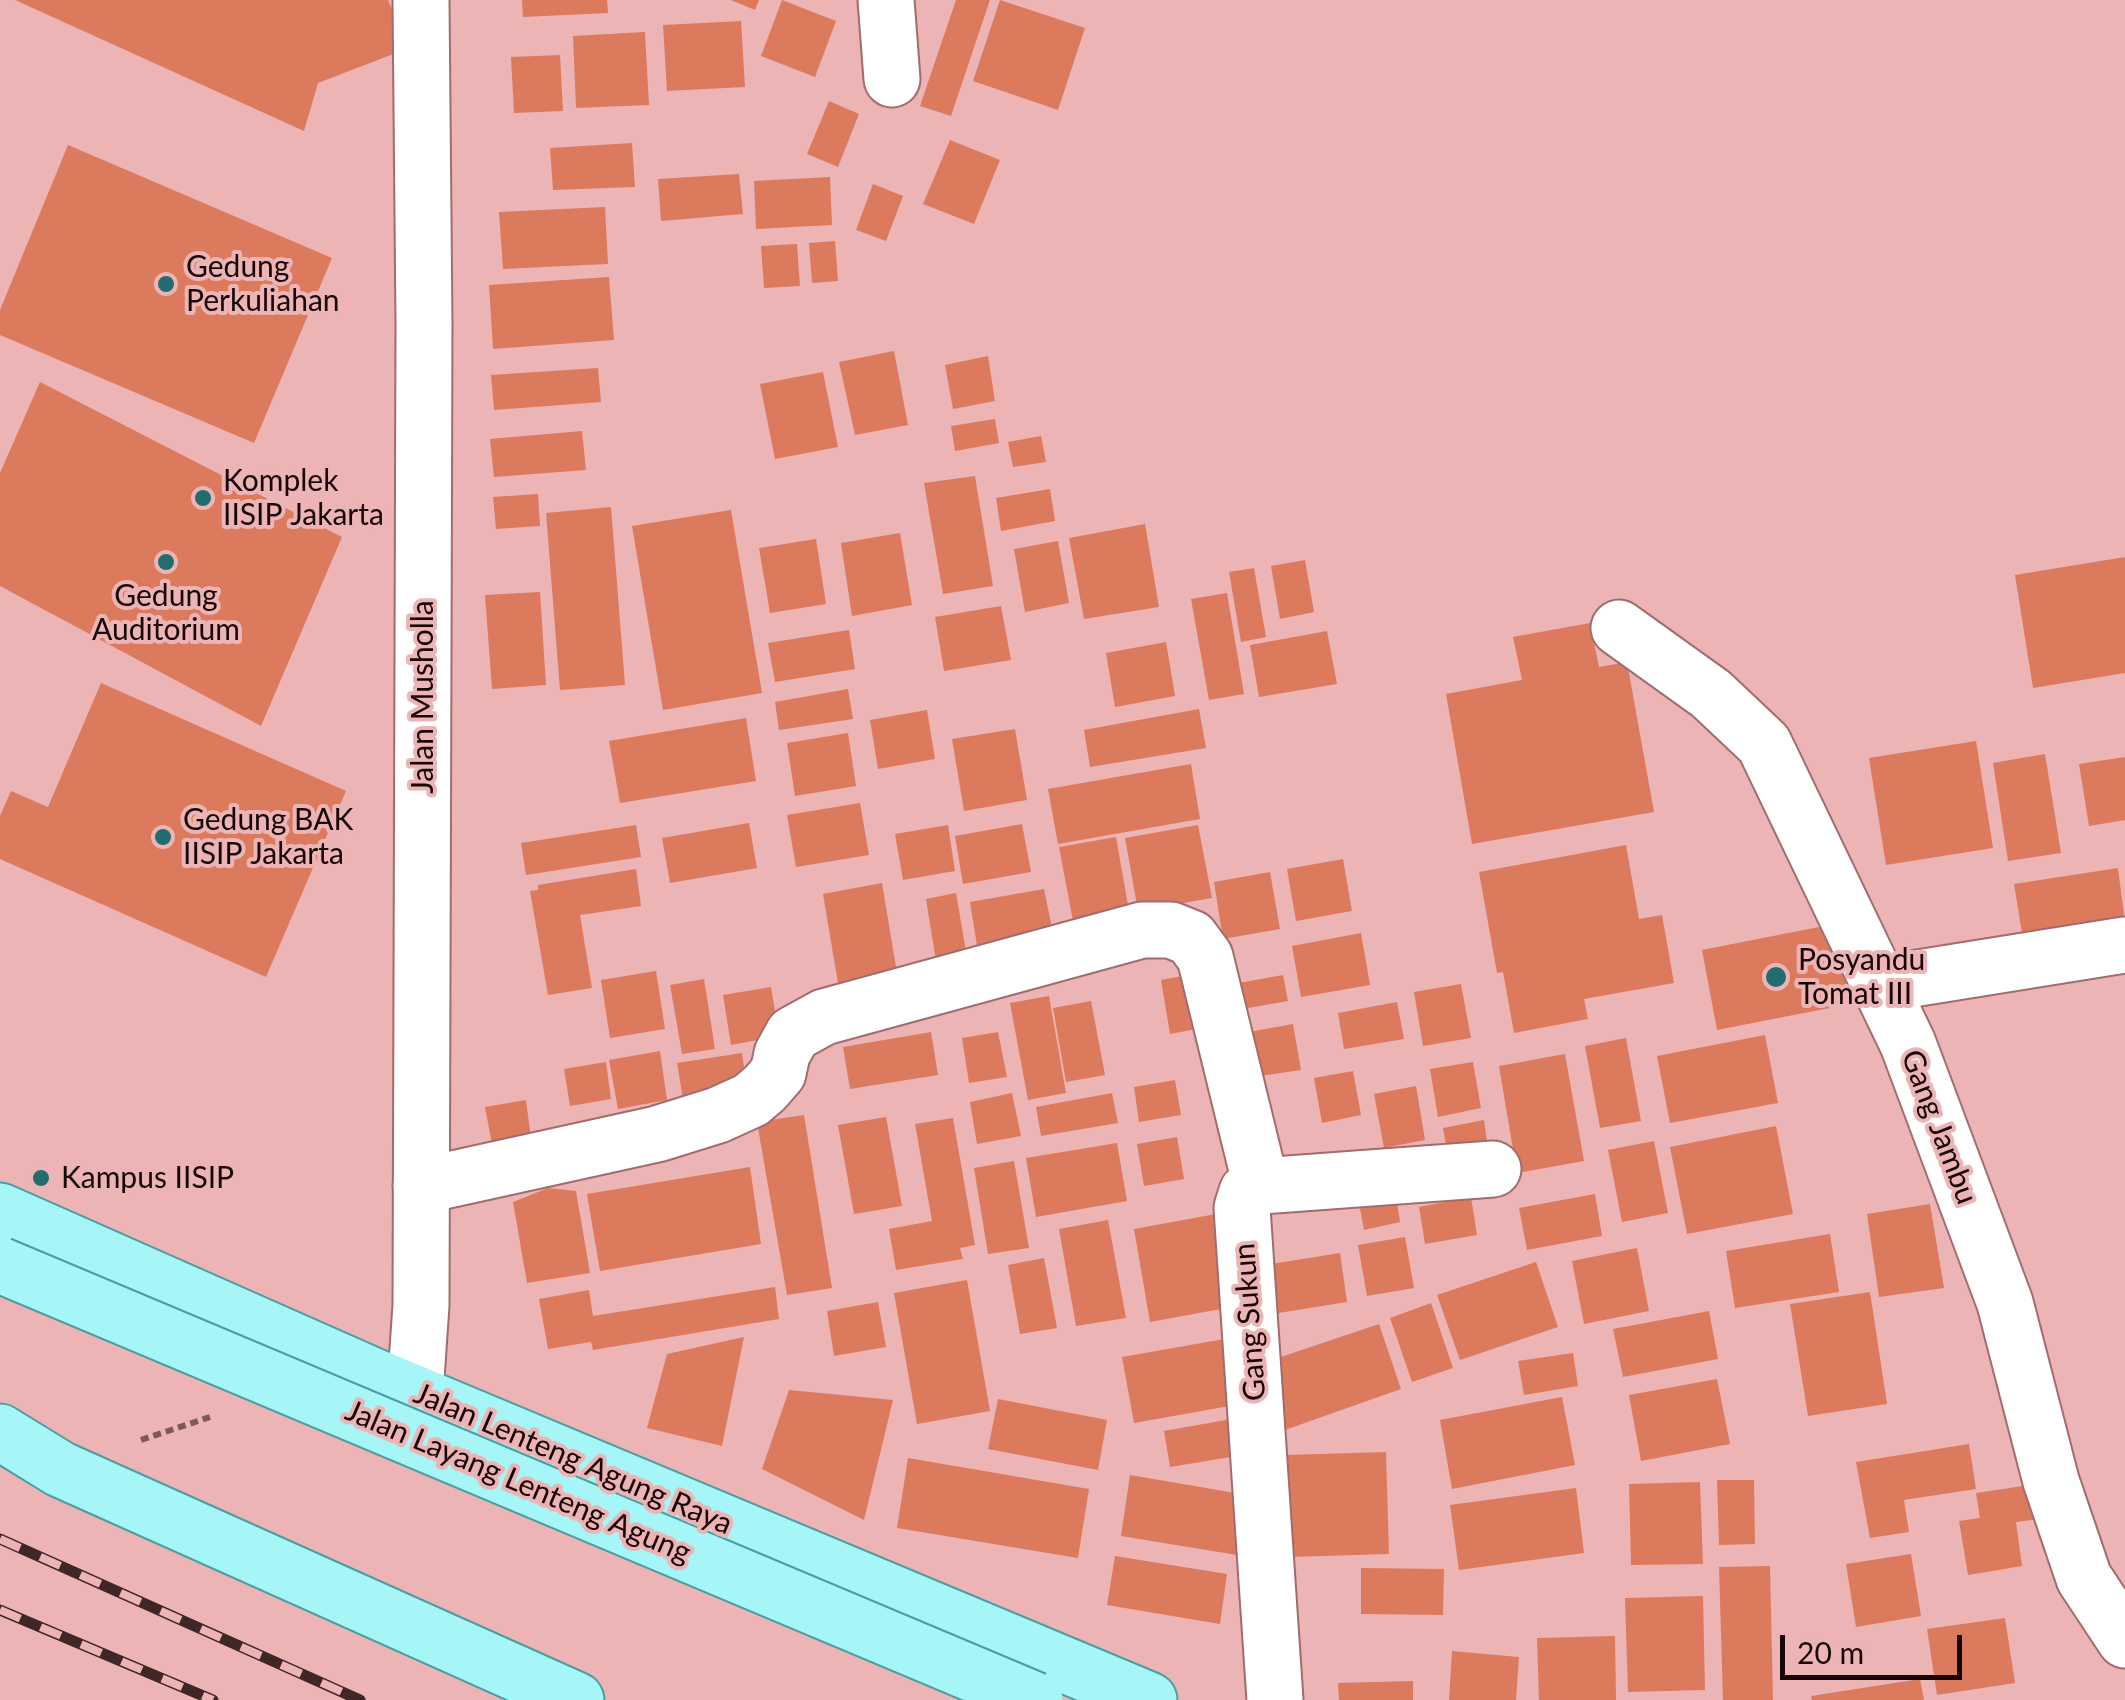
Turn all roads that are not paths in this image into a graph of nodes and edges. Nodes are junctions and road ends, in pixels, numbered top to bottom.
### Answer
1 (422, 0) edge
2 (886, 0) edge
3 (892, 80) dead end
4 (1619, 628) dead end
5 (2125, 945) edge
6 (1882, 984) junction
7 (1493, 1168) dead end
8 (421, 1186) junction
9 (1261, 1186) junction
10 (0, 1211) edge
11 (0, 1264) edge
12 (415, 1394) junction
13 (0, 1432) edge
14 (2125, 1640) edge
15 (576, 1700) edge
16 (1035, 1700) edge
17 (1148, 1700) edge
18 (1275, 1700) edge

1 - 8 street, Jalan Musholla
2 - 3 street
4 - 6 street, Gang Jambu
5 - 6 street
6 - 14 street, Gang Jambu
7 - 9 street
8 - 9 street
8 - 12 street, Jalan Musholla
9 - 18 street, Gang Sukun
10 - 12 main road, Jalan Lenteng Agung Raya
11 - 16 main road, Jalan Layang Lenteng Agung, bridge
12 - 17 main road, Jalan Lenteng Agung Raya
13 - 15 main road

